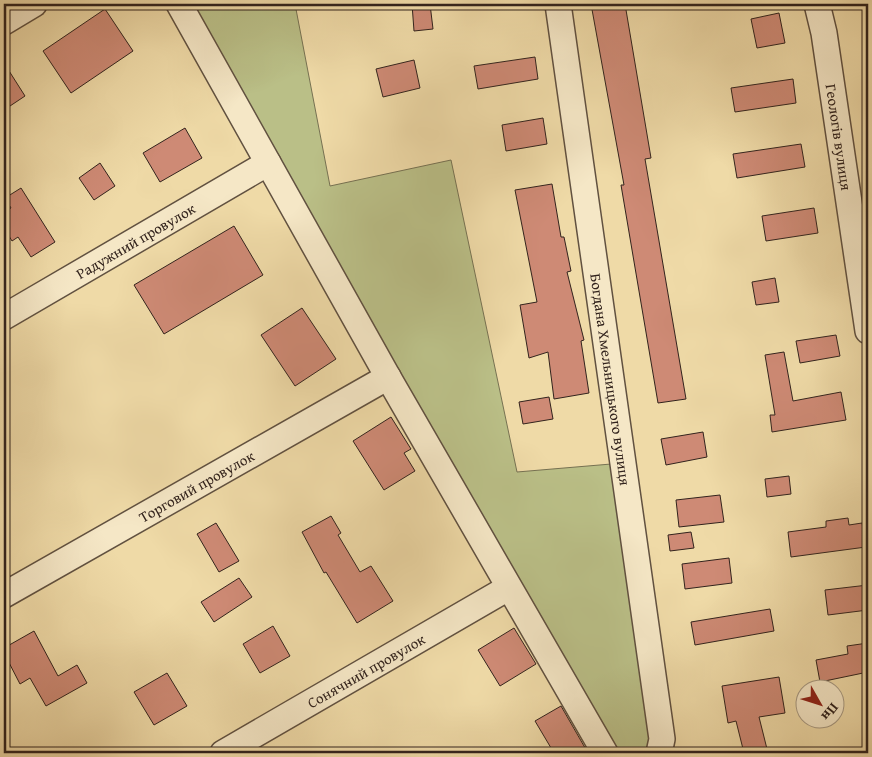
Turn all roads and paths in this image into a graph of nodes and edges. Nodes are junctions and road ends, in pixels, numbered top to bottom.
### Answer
1 (34, 4) edge
2 (179, 4) edge
3 (558, 4) edge
4 (817, 4) edge
5 (4, 22) edge
6 (268, 163) junction
7 (4, 318) edge
8 (868, 331) edge
9 (388, 377) junction
10 (508, 588) junction
11 (4, 595) edge
12 (223, 753) edge
13 (604, 753) edge
14 (659, 753) edge

1 - 5 street
2 - 6 street
3 - 14 street, Богдана Хмельницького вулиця
4 - 8 street, Геологів вулиця
6 - 7 street, Радужний провулок
6 - 9 street
9 - 10 street
9 - 11 street, Торговий провулок
10 - 12 street, Сонячний провулок
10 - 13 street

